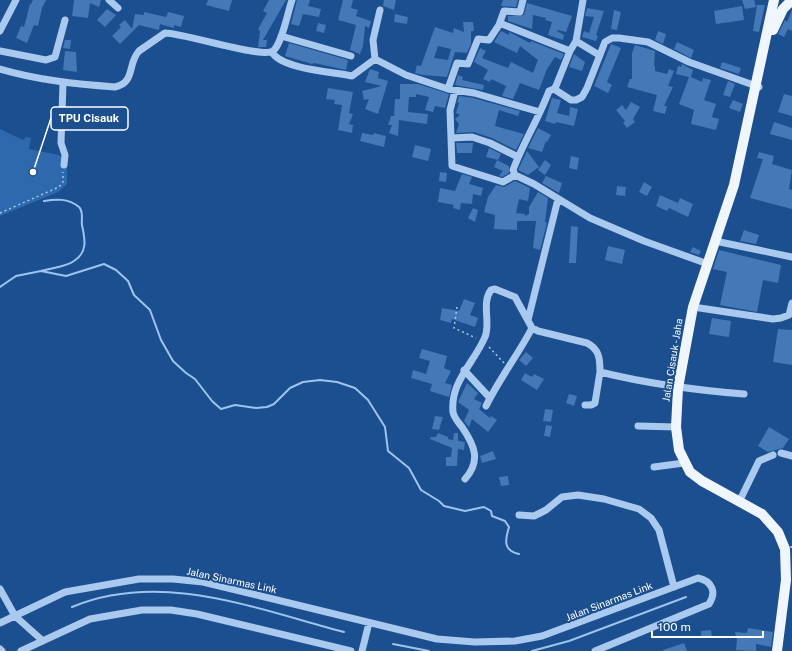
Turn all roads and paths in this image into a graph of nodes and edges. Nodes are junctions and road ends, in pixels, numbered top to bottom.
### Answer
1 (16, 0) edge
2 (109, 0) edge
3 (292, 0) edge
4 (523, 0) edge
5 (583, 0) edge
6 (774, 0) edge
7 (792, 0) edge
8 (118, 8) dead end
9 (380, 10) dead end
10 (65, 20) dead end
11 (499, 25) junction
12 (0, 31) edge
13 (281, 36) junction
14 (576, 41) junction
15 (0, 51) edge
16 (570, 51) junction
17 (272, 52) junction
18 (599, 54) junction
19 (351, 56) dead end
20 (375, 59) junction
21 (0, 69) edge
22 (63, 83) junction
23 (758, 87) junction
24 (554, 89) junction
25 (452, 90) junction
26 (540, 112) junction
27 (452, 138) junction
28 (518, 156) junction
29 (64, 164) joint
30 (515, 175) junction
31 (558, 199) junction
32 (0, 213) edge
33 (715, 241) junction
34 (792, 257) edge
35 (708, 264) junction
36 (792, 303) edge
37 (693, 307) junction
38 (528, 320) junction
39 (532, 328) junction
40 (464, 370) junction
41 (600, 372) junction
42 (678, 388) junction
43 (744, 394) dead end
44 (490, 398) junction
45 (585, 404) dead end
46 (486, 406) dead end
47 (638, 426) dead end
48 (676, 427) junction
49 (781, 453) dead end
50 (773, 455) dead end
51 (792, 456) edge
52 (684, 464) junction
53 (654, 467) dead end
54 (465, 479) dead end
55 (740, 500) junction
56 (519, 515) dead end
57 (789, 550) edge
58 (674, 587) junction
59 (0, 589) edge
60 (15, 616) junction
61 (0, 623) edge
62 (369, 623) junction
63 (43, 641) junction
64 (21, 651) edge
65 (351, 651) edge
66 (362, 651) edge
67 (595, 651) edge
68 (777, 651) edge

1 - 12 street
2 - 8 street
3 - 13 street
4 - 11 street
5 - 14 street
6 - 23 main road
7 - 23 main road
9 - 20 street
10 - 15 street
11 - 16 street
11 - 25 street
13 - 17 street
13 - 19 street
14 - 16 street
14 - 18 street
16 - 24 street
17 - 20 street
17 - 22 street
18 - 23 street
18 - 24 street
20 - 25 street
21 - 22 street
22 - 29 street
23 - 33 main road, Jalan Cisauk - Jaha
24 - 26 street
25 - 26 street
25 - 27 street
26 - 28 street
27 - 28 street
27 - 30 street
28 - 30 street
29 - 32 path
30 - 31 street
31 - 35 street
31 - 38 street
33 - 34 street
33 - 35 main road, Jalan Cisauk - Jaha
35 - 37 main road, Jalan Cisauk - Jaha
36 - 37 street
37 - 42 main road, Jalan Cisauk - Jaha
38 - 39 street
38 - 40 street
39 - 41 street
39 - 44 street
40 - 44 street
40 - 54 street
41 - 42 street
41 - 45 street
42 - 43 street
42 - 48 main road, Jalan Cisauk - Jaha
44 - 46 street
47 - 48 street
48 - 52 main road, Jalan Cisauk - Jaha
49 - 51 street
50 - 55 street
52 - 53 street
52 - 55 main road, Jalan Cisauk - Jaha
55 - 57 main road, Jalan Cisauk - Jaha
56 - 58 street
57 - 68 main road, Jalan Cisauk - Jaha
58 - 62 street, Jalan Sinarmas Link
58 - 67 street, Jalan Sinarmas Link
59 - 60 street
60 - 61 street, Jalan Sinarmas Link
60 - 62 street, Jalan Sinarmas Link
60 - 63 street
62 - 66 street
63 - 64 street
63 - 65 street

